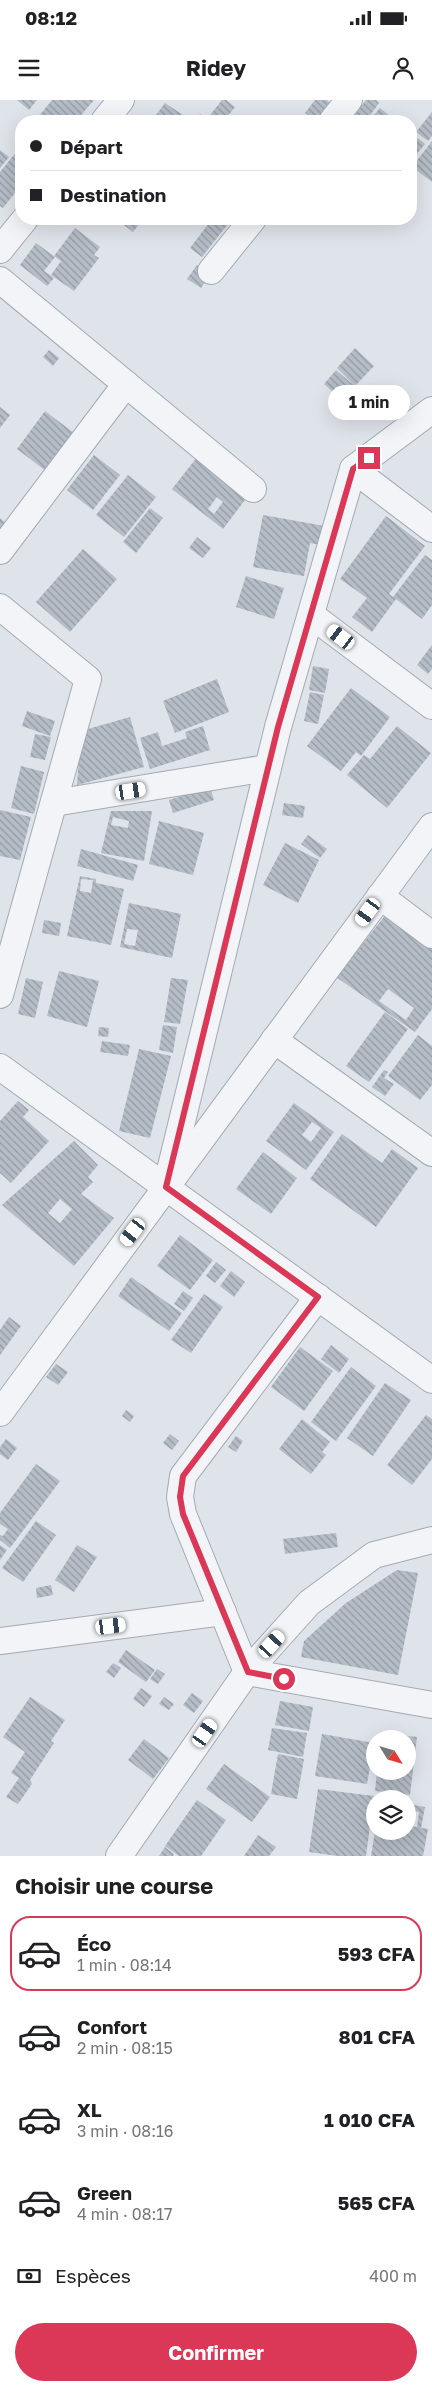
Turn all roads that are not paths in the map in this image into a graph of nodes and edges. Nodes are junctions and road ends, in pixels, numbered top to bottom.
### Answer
1 (121, 100) edge
2 (349, 100) edge
3 (109, 115) edge
4 (337, 115) edge
5 (20, 225) edge
6 (248, 225) edge
7 (0, 250) edge
8 (211, 271) dead end
9 (0, 280) edge
10 (126, 384) junction
11 (432, 410) edge
12 (353, 469) junction
13 (253, 488) dead end
14 (432, 529) edge
15 (0, 551) edge
16 (0, 606) edge
17 (311, 614) junction
18 (432, 706) edge
19 (268, 768) junction
20 (54, 804) junction
21 (432, 826) edge
22 (380, 896) junction
23 (8, 928) edge
24 (432, 935) edge
25 (0, 996) edge
26 (274, 1040) junction
27 (0, 1068) edge
28 (432, 1154) edge
29 (166, 1187) junction
30 (318, 1297) junction
31 (432, 1380) edge
32 (0, 1413) edge
33 (432, 1540) edge
34 (223, 1612) junction
35 (0, 1641) edge
36 (248, 1672) junction
37 (432, 1705) edge
38 (120, 1856) edge

1 - 3 street
2 - 4 street
5 - 7 street
6 - 8 street
9 - 10 street
10 - 13 street
10 - 15 street
11 - 12 street
12 - 14 street
12 - 17 street
16 - 20 street
17 - 18 street
17 - 19 street
19 - 20 street
19 - 29 street
20 - 23 street
21 - 22 street
22 - 24 street
22 - 26 street
23 - 25 street
26 - 28 street
26 - 29 street
27 - 29 street
29 - 30 street
29 - 32 street
30 - 31 street
30 - 34 street
33 - 36 street
34 - 35 street
34 - 36 street
36 - 37 street
36 - 38 street

